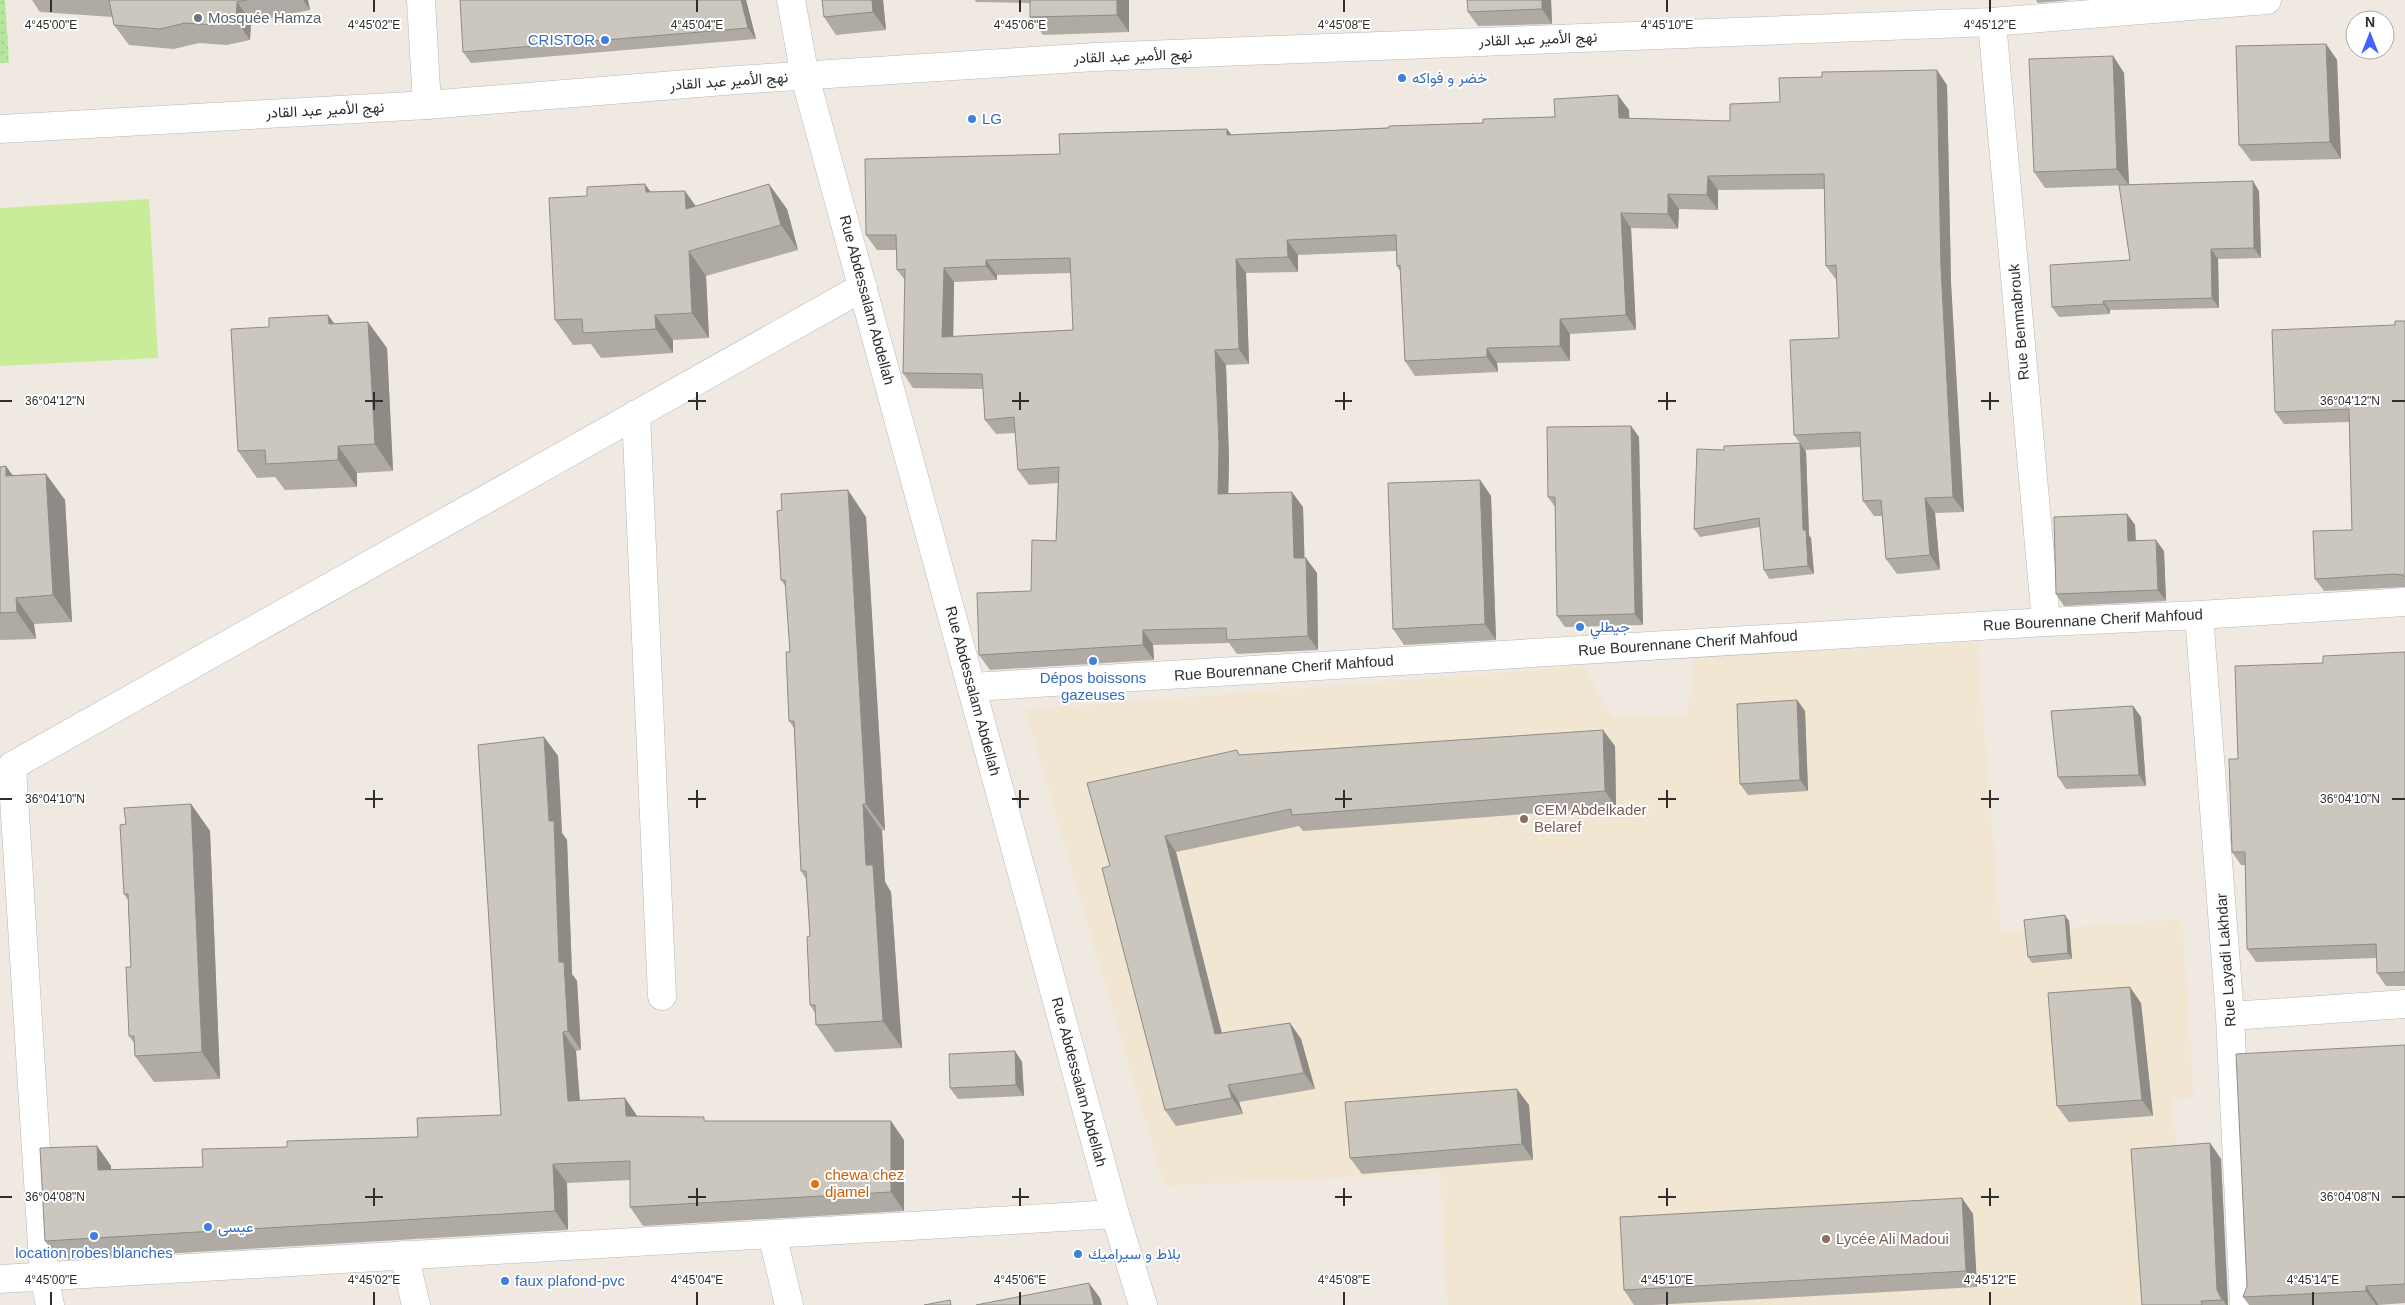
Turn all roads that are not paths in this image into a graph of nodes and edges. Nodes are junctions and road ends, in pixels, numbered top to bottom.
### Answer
1 (421, 0) edge
2 (791, 0) edge
3 (2267, 0) edge
4 (1992, 22) junction
5 (805, 77) junction
6 (426, 105) junction
7 (0, 129) edge
8 (863, 287) junction
9 (636, 414) junction
10 (2405, 602) edge
11 (2200, 615) junction
12 (2046, 622) junction
13 (972, 688) junction
14 (6, 764) edge
15 (662, 996) dead end
16 (2405, 1004) edge
17 (2230, 1016) junction
18 (1115, 1214) junction
19 (772, 1234) junction
20 (404, 1255) junction
21 (44, 1276) junction
22 (0, 1279) edge
23 (50, 1305) edge
24 (416, 1305) edge
25 (789, 1305) edge
26 (1143, 1305) edge
27 (2244, 1305) edge

1 - 6 street
2 - 5 street, Rue Abdessalam Abdellah
3 - 4 street, نهج الأمير عبد القادر
4 - 5 street, نهج الأمير عبد القادر
4 - 12 street, Rue Benmabrouk
5 - 6 street, نهج الأمير عبد القادر
5 - 8 street, Rue Abdessalam Abdellah
6 - 7 street, نهج الأمير عبد القادر
8 - 9 street
8 - 13 street, Rue Abdessalam Abdellah
9 - 14 street
9 - 15 street
10 - 11 street, Rue Bourennane Cherif Mahfoud
11 - 12 street, Rue Bourennane Cherif Mahfoud
11 - 17 street, Rue Layadi Lakhdar
12 - 13 street, Rue Bourennane Cherif Mahfoud
13 - 18 street, Rue Abdessalam Abdellah
14 - 21 street
16 - 17 street
17 - 27 street, Rue Layadi Lakhdar
18 - 19 street
18 - 26 street, Rue Abdessalam Abdellah
19 - 20 street
19 - 25 street
20 - 21 street
20 - 24 street
21 - 22 street
21 - 23 street

